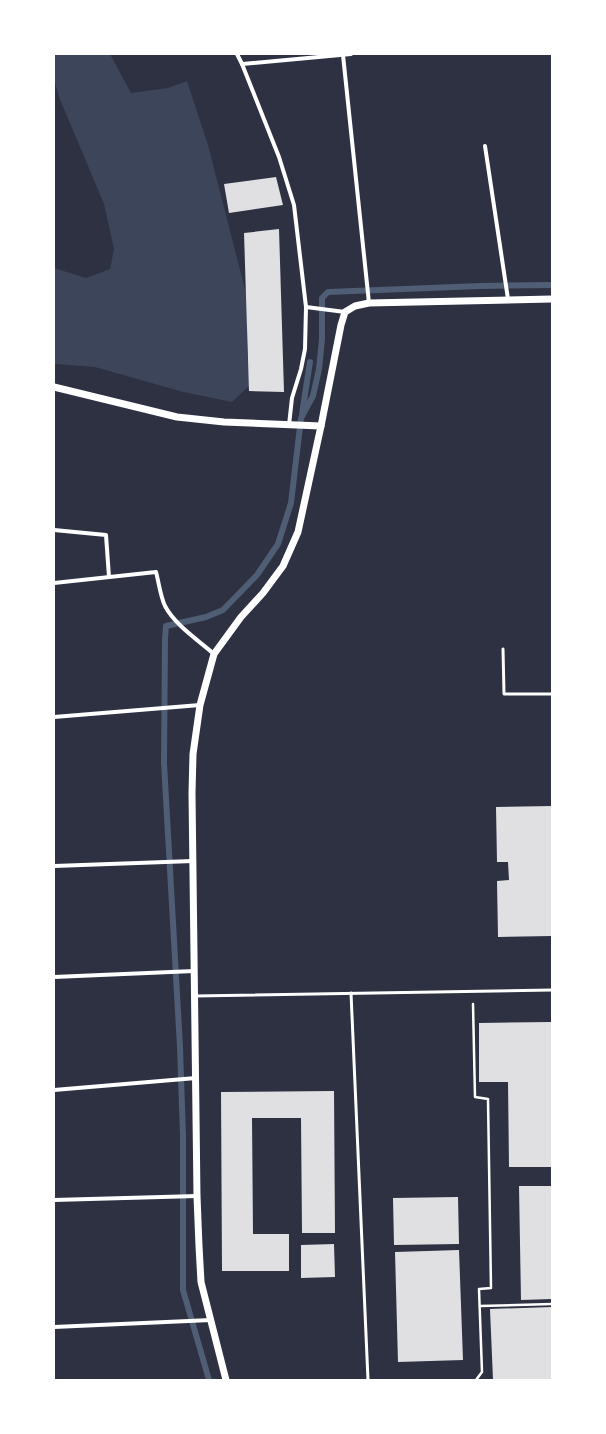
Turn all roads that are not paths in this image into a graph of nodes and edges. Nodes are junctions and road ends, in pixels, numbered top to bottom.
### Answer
1 (237, 54) edge
2 (351, 54) edge
3 (343, 55) junction
4 (242, 64) junction
5 (485, 146) dead end
6 (508, 299) junction
7 (552, 299) edge
8 (369, 303) junction
9 (306, 307) junction
10 (344, 312) junction
11 (54, 388) edge
12 (291, 425) junction
13 (321, 426) junction
14 (54, 530) edge
15 (109, 577) junction
16 (54, 583) edge
17 (503, 649) dead end
18 (214, 654) junction
19 (552, 694) edge
20 (200, 705) junction
21 (54, 717) edge
22 (193, 861) junction
23 (54, 866) edge
24 (194, 971) junction
25 (54, 977) edge
26 (552, 990) edge
27 (351, 993) junction
28 (195, 996) junction
29 (196, 1078) junction
30 (54, 1090) edge
31 (197, 1196) junction
32 (54, 1200) edge
33 (211, 1320) junction
34 (54, 1327) edge
35 (226, 1380) edge
36 (368, 1380) edge

1 - 4 street
2 - 3 street
3 - 4 street
3 - 8 street
4 - 9 street
5 - 6 street
6 - 7 street
6 - 8 street
8 - 10 street
9 - 10 street
9 - 12 street
10 - 13 street
11 - 12 street
12 - 13 street
13 - 18 street
14 - 15 street
15 - 16 street
15 - 18 street
17 - 19 lane
18 - 20 street
20 - 21 street
20 - 22 street
22 - 23 street
22 - 24 street
24 - 25 street
24 - 28 street
26 - 27 lane
27 - 28 lane
27 - 36 lane
28 - 29 street
29 - 30 street
29 - 31 street
31 - 32 street
31 - 33 street
33 - 34 street
33 - 35 street

